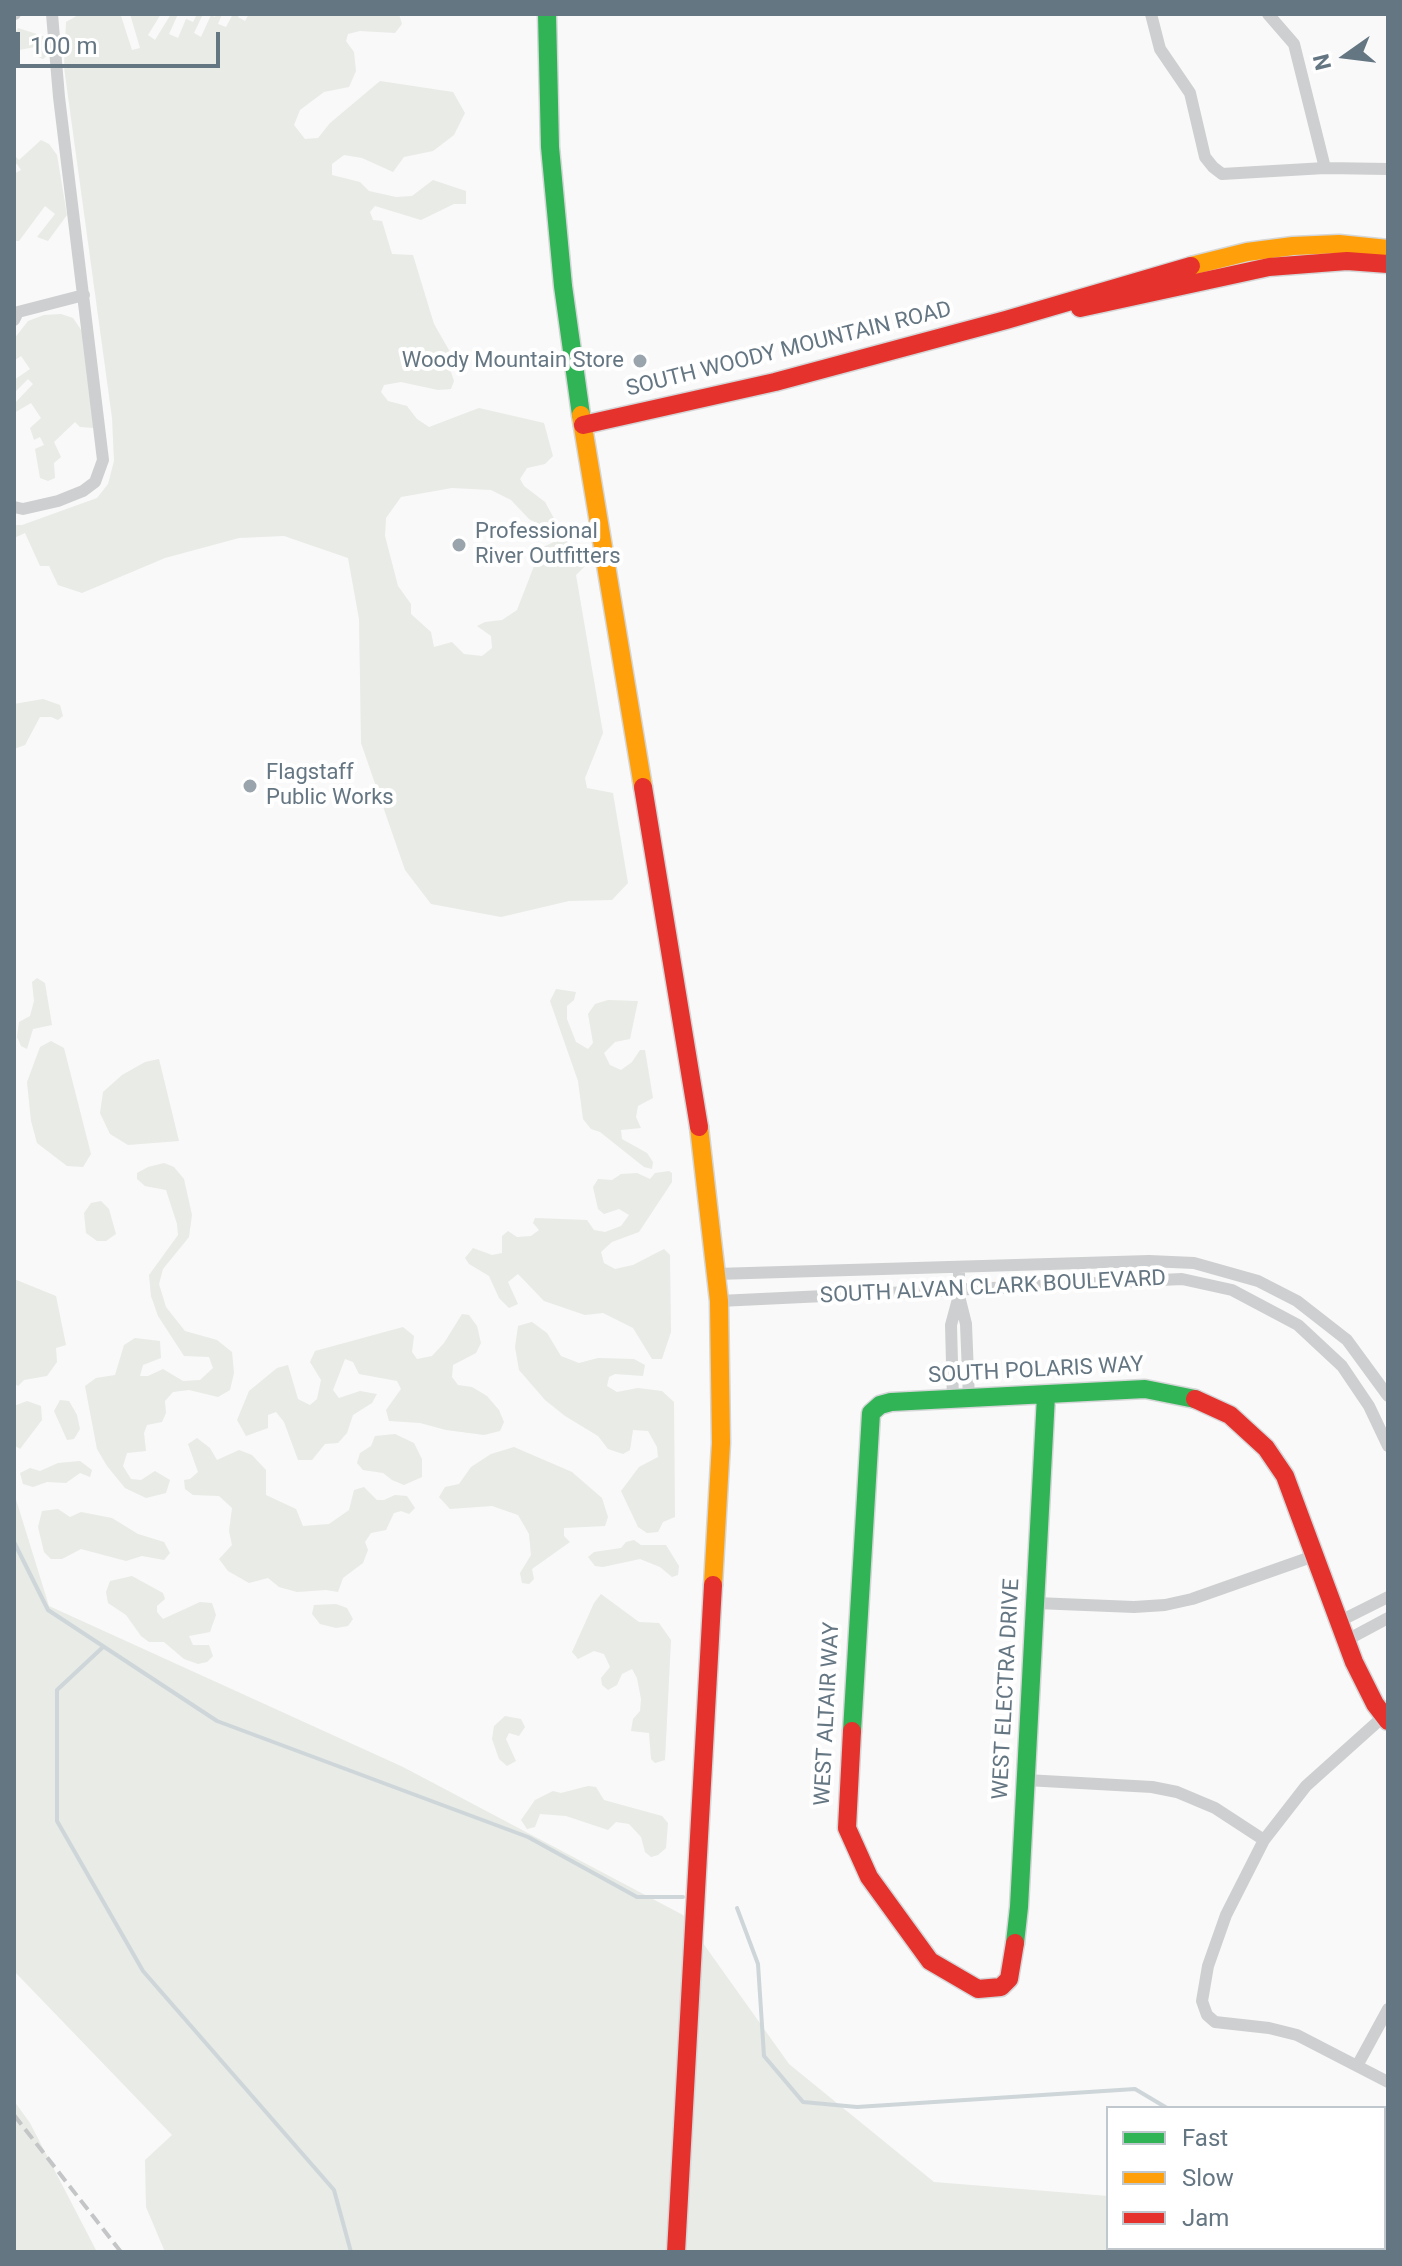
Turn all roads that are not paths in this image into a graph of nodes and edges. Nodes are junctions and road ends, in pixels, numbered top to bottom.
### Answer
1 (52, 14) edge
2 (547, 14) edge
3 (1151, 14) edge
4 (1268, 14) edge
5 (1325, 168) junction
6 (1388, 169) edge
7 (1388, 249) edge
8 (1388, 264) edge
9 (84, 295) junction
10 (15, 314) edge
11 (1006, 320) junction
12 (583, 425) junction
13 (14, 507) edge
14 (959, 1267) junction
15 (716, 1274) junction
16 (959, 1293) junction
17 (719, 1301) junction
18 (1046, 1396) junction
19 (1388, 1396) edge
20 (961, 1399) junction
21 (875, 1409) joint
22 (1388, 1446) edge
23 (1314, 1556) junction
24 (1388, 1597) edge
25 (1036, 1603) junction
26 (1388, 1618) edge
27 (1338, 1622) junction
28 (1345, 1641) junction
29 (1386, 1718) edge
30 (1026, 1780) junction
31 (1264, 1840) junction
32 (1006, 1983) joint
33 (1388, 2009) edge
34 (1357, 2066) junction
35 (1388, 2082) edge
36 (676, 2252) edge

1 - 9 street
2 - 12 street
3 - 5 street
4 - 5 street
5 - 6 street
7 - 11 street, SOUTH WOODY MOUNTAIN ROAD
8 - 11 street, SOUTH WOODY MOUNTAIN ROAD
9 - 10 street
9 - 13 street
11 - 12 street, SOUTH WOODY MOUNTAIN ROAD
12 - 15 street
14 - 15 street, SOUTH ALVAN CLARK BOULEVARD
14 - 16 street
14 - 19 street, SOUTH ALVAN CLARK BOULEVARD
15 - 17 street
16 - 17 street, SOUTH ALVAN CLARK BOULEVARD
16 - 20 street
16 - 22 street, SOUTH ALVAN CLARK BOULEVARD
17 - 36 street
18 - 20 street, SOUTH POLARIS WAY
18 - 23 street, SOUTH POLARIS WAY
18 - 25 street, WEST ELECTRA DRIVE
20 - 21 street, SOUTH POLARIS WAY
21 - 32 street, WEST ALTAIR WAY
23 - 25 street
23 - 27 street, SOUTH POLARIS WAY
24 - 27 street
25 - 30 street, WEST ELECTRA DRIVE
26 - 28 street
27 - 28 street, SOUTH POLARIS WAY
28 - 29 street, SOUTH POLARIS WAY
29 - 31 street
30 - 31 street
30 - 32 street, WEST ELECTRA DRIVE
31 - 34 street
33 - 34 street
34 - 35 street

